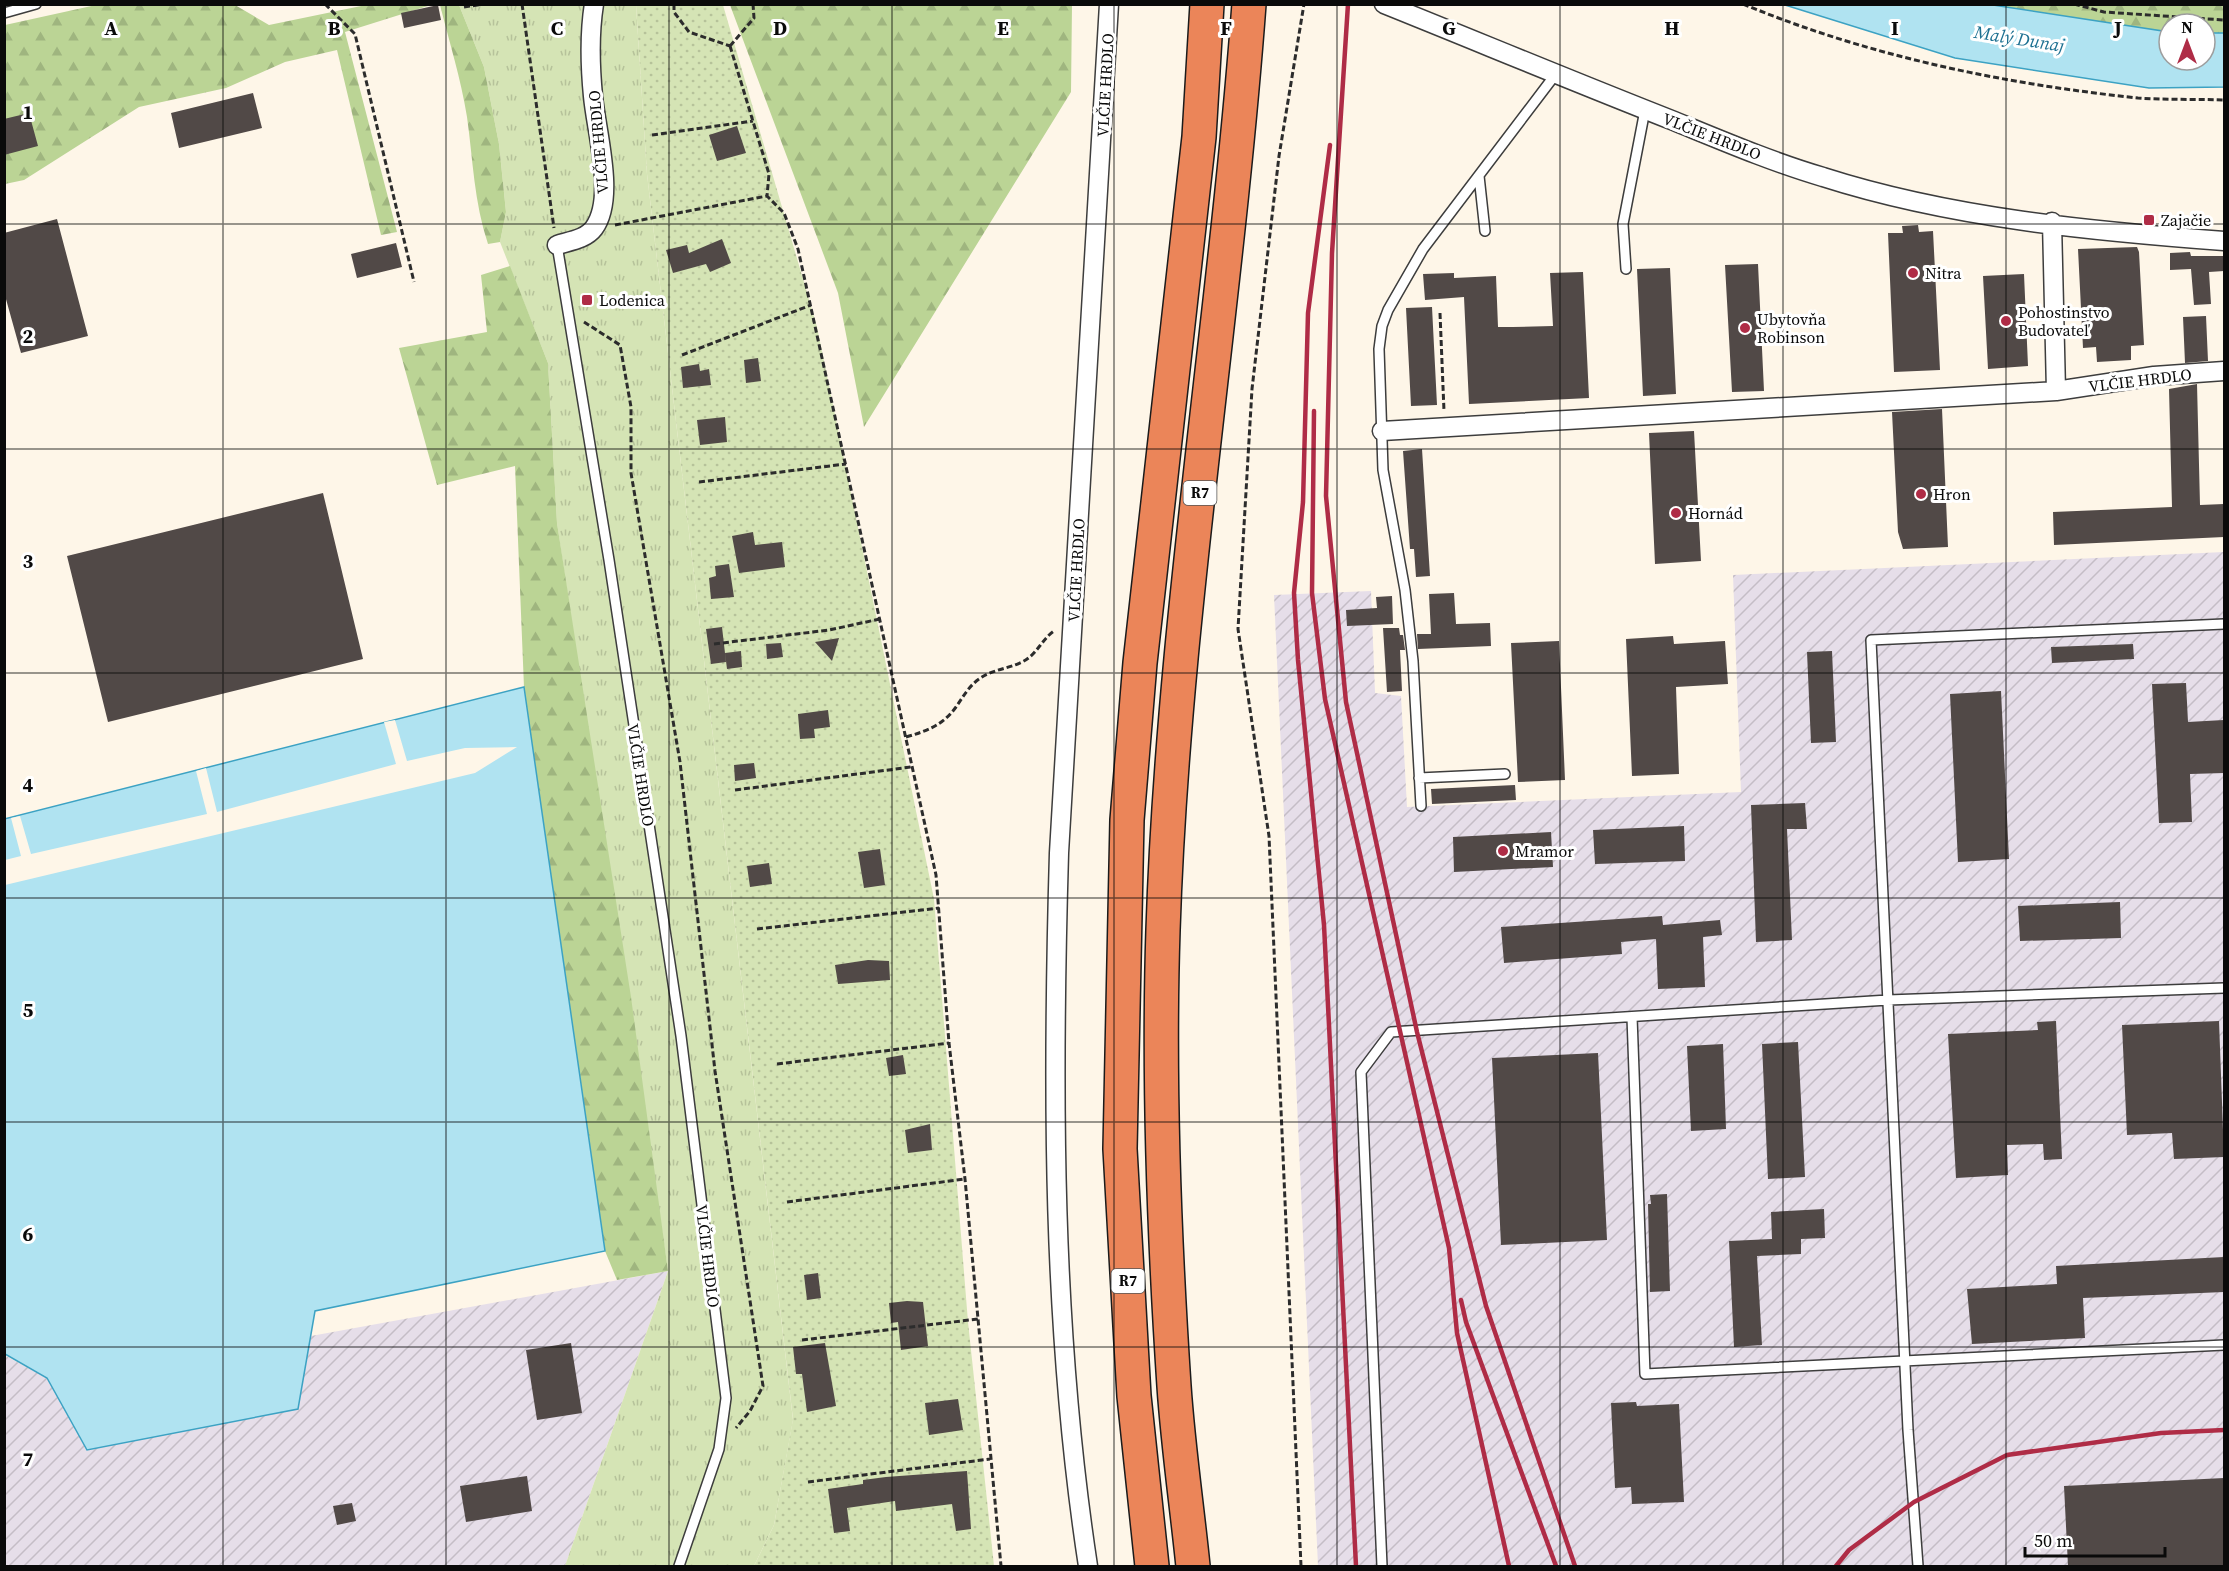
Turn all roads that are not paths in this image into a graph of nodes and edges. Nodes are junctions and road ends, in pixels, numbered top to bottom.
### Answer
1 (36, 4) edge
2 (594, 4) edge
3 (1109, 4) edge
4 (1207, 4) edge
5 (1249, 4) edge
6 (1384, 4) edge
7 (4, 13) edge
8 (1555, 75) junction
9 (1645, 110) junction
10 (1479, 176) junction
11 (2052, 222) junction
12 (1485, 231) dead end
13 (2224, 241) edge
14 (557, 245) joint
15 (1626, 269) dead end
16 (2224, 371) edge
17 (2056, 391) junction
18 (1382, 431) junction
19 (2224, 624) edge
20 (1505, 774) dead end
21 (1419, 777) junction
22 (1421, 806) dead end
23 (2224, 988) edge
24 (1888, 1000) junction
25 (1632, 1017) junction
26 (2224, 1346) edge
27 (1905, 1362) junction
28 (679, 1566) edge
29 (1088, 1566) edge
30 (1152, 1566) edge
31 (1193, 1566) edge
32 (1382, 1566) edge
33 (1918, 1566) edge

1 - 7 lane
2 - 14 street, VLČIE HRDLO
3 - 29 street, VLČIE HRDLO
4 - 30 highway, R7
5 - 31 highway, R7
6 - 8 street, VLČIE HRDLO
8 - 9 street, VLČIE HRDLO
8 - 10 lane
9 - 11 street, VLČIE HRDLO
9 - 15 lane
10 - 12 lane
10 - 18 lane
11 - 13 street, VLČIE HRDLO
11 - 17 street
14 - 28 lane, VLČIE HRDLO
16 - 17 street, VLČIE HRDLO
17 - 18 street, VLČIE HRDLO
18 - 21 lane
19 - 24 lane
20 - 21 lane
21 - 22 lane
23 - 24 lane
24 - 25 lane
24 - 27 lane
25 - 27 lane
25 - 32 lane
26 - 27 lane
27 - 33 lane

